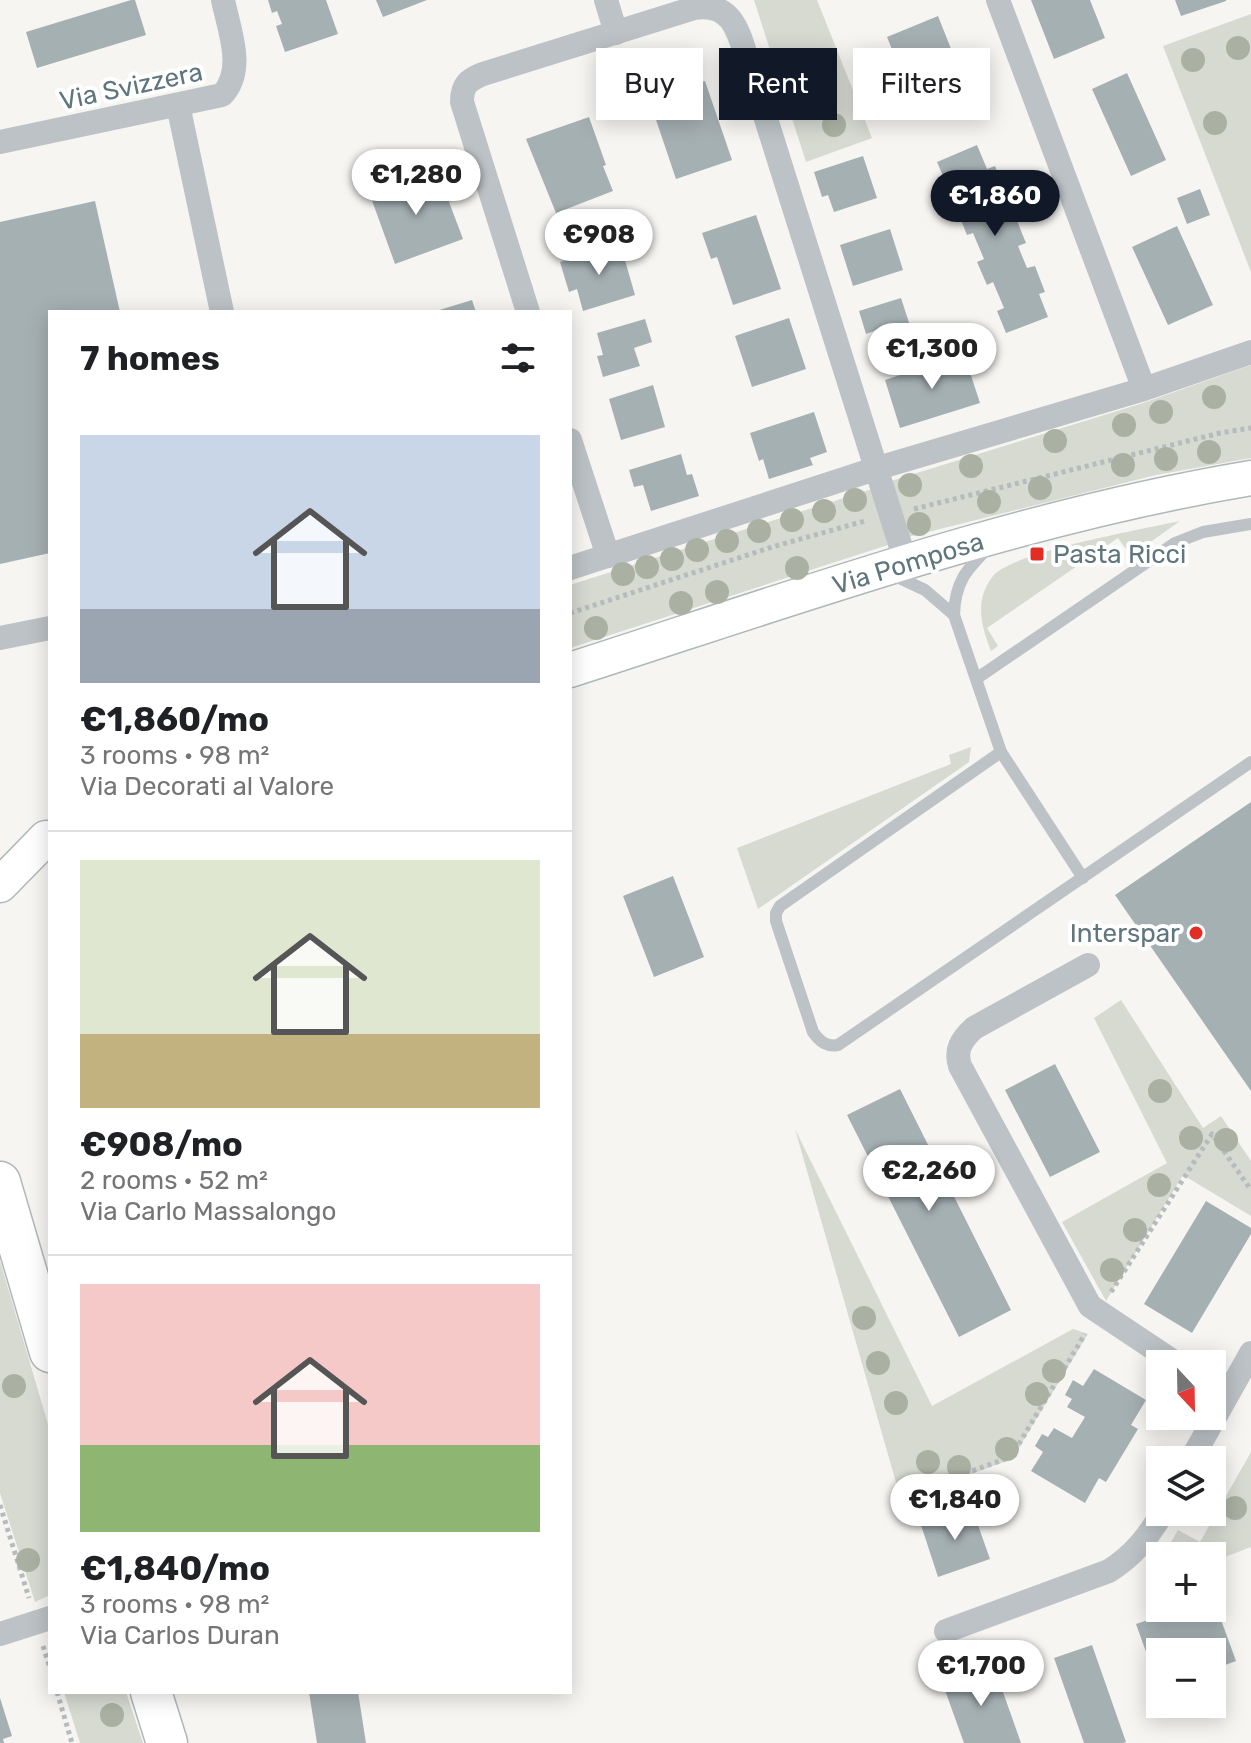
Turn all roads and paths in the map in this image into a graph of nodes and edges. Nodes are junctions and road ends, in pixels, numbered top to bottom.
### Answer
1 (223, 0) edge
2 (606, 0) edge
3 (998, 0) edge
4 (616, 33) junction
5 (178, 105) junction
6 (0, 142) edge
7 (222, 310) edge
8 (527, 310) edge
9 (1251, 352) edge
10 (1144, 389) junction
11 (572, 446) edge
12 (878, 468) junction
13 (1251, 478) edge
14 (1251, 524) edge
15 (1002, 534) junction
16 (608, 556) junction
17 (894, 566) junction
18 (572, 567) edge
19 (954, 615) junction
20 (48, 628) edge
21 (0, 638) edge
22 (572, 669) edge
23 (976, 679) junction
24 (1001, 752) junction
25 (1251, 762) edge
26 (48, 837) edge
27 (0, 853) edge
28 (1083, 878) junction
29 (0, 885) edge
30 (1088, 965) dead end
31 (0, 1182) edge
32 (48, 1345) edge
33 (1156, 1350) edge
34 (1251, 1353) edge
35 (1226, 1384) edge
36 (0, 1505) edge
37 (1154, 1526) edge
38 (43, 1620) edge
39 (946, 1631) dead end
40 (0, 1634) edge
41 (58, 1694) edge
42 (152, 1694) edge
43 (72, 1743) edge
44 (167, 1743) edge

1 - 5 street, Via Svizzera
2 - 4 street
3 - 10 street
4 - 8 street
4 - 12 street
5 - 6 street, Via Svizzera
5 - 7 street
9 - 10 street
10 - 12 street
11 - 16 street
12 - 16 street
12 - 17 street
13 - 15 main road, Via Pomposa
14 - 23 lane
15 - 17 main road, Via Pomposa
15 - 19 lane
16 - 18 street
17 - 19 lane
17 - 22 main road, Via Pomposa
19 - 23 lane
20 - 21 street
23 - 24 lane
24 - 28 lane
24 - 28 lane
25 - 28 lane
26 - 27 main road
26 - 29 main road
30 - 33 street
31 - 32 main road
34 - 35 street
36 - 38 path
37 - 39 street
38 - 40 street
41 - 43 path
42 - 44 main road

